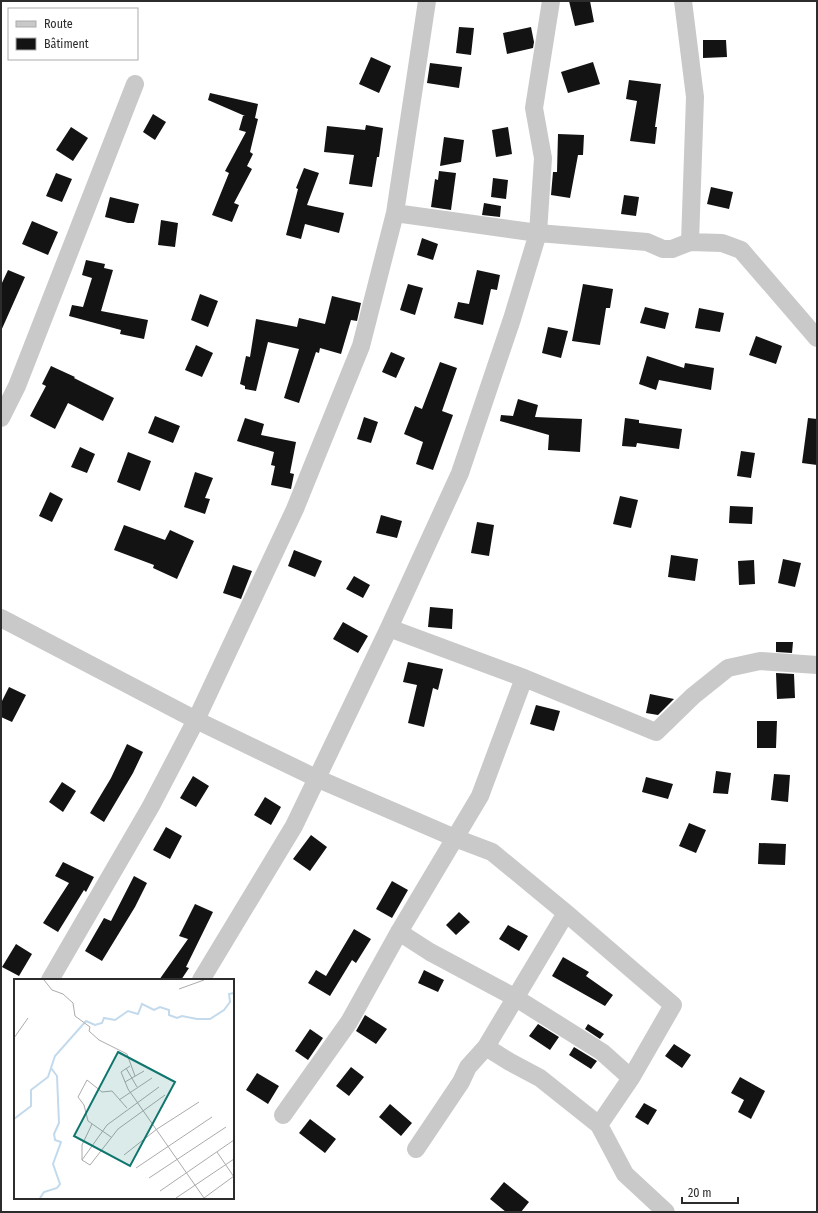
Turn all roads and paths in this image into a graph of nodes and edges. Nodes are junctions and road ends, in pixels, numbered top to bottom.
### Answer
1 (427, 1) edge
2 (551, 1) edge
3 (683, 1) edge
4 (135, 84) dead end
5 (395, 213) junction
6 (538, 233) junction
7 (690, 242) junction
8 (817, 338) edge
9 (1, 418) edge
10 (1, 618) edge
11 (389, 628) junction
12 (817, 665) edge
13 (524, 678) junction
14 (196, 720) junction
15 (316, 778) junction
16 (456, 838) junction
17 (566, 913) junction
18 (399, 932) junction
19 (51, 979) edge
20 (202, 979) edge
21 (516, 998) junction
22 (486, 1047) junction
23 (631, 1078) junction
24 (283, 1115) dead end
25 (599, 1125) junction
26 (416, 1149) dead end
27 (666, 1212) edge

1 - 5 street
2 - 6 street
3 - 7 street
4 - 9 street
5 - 6 street
5 - 14 street
6 - 7 street
6 - 11 street
7 - 8 street
10 - 14 street
11 - 13 street
11 - 15 street
12 - 13 street
13 - 16 street
14 - 15 street
14 - 19 street
15 - 16 street
15 - 20 street
16 - 17 street
16 - 18 street
17 - 21 street
17 - 23 street
18 - 21 street
18 - 24 street
21 - 22 street
21 - 23 street
22 - 25 street
22 - 26 street
23 - 25 street
25 - 27 street

